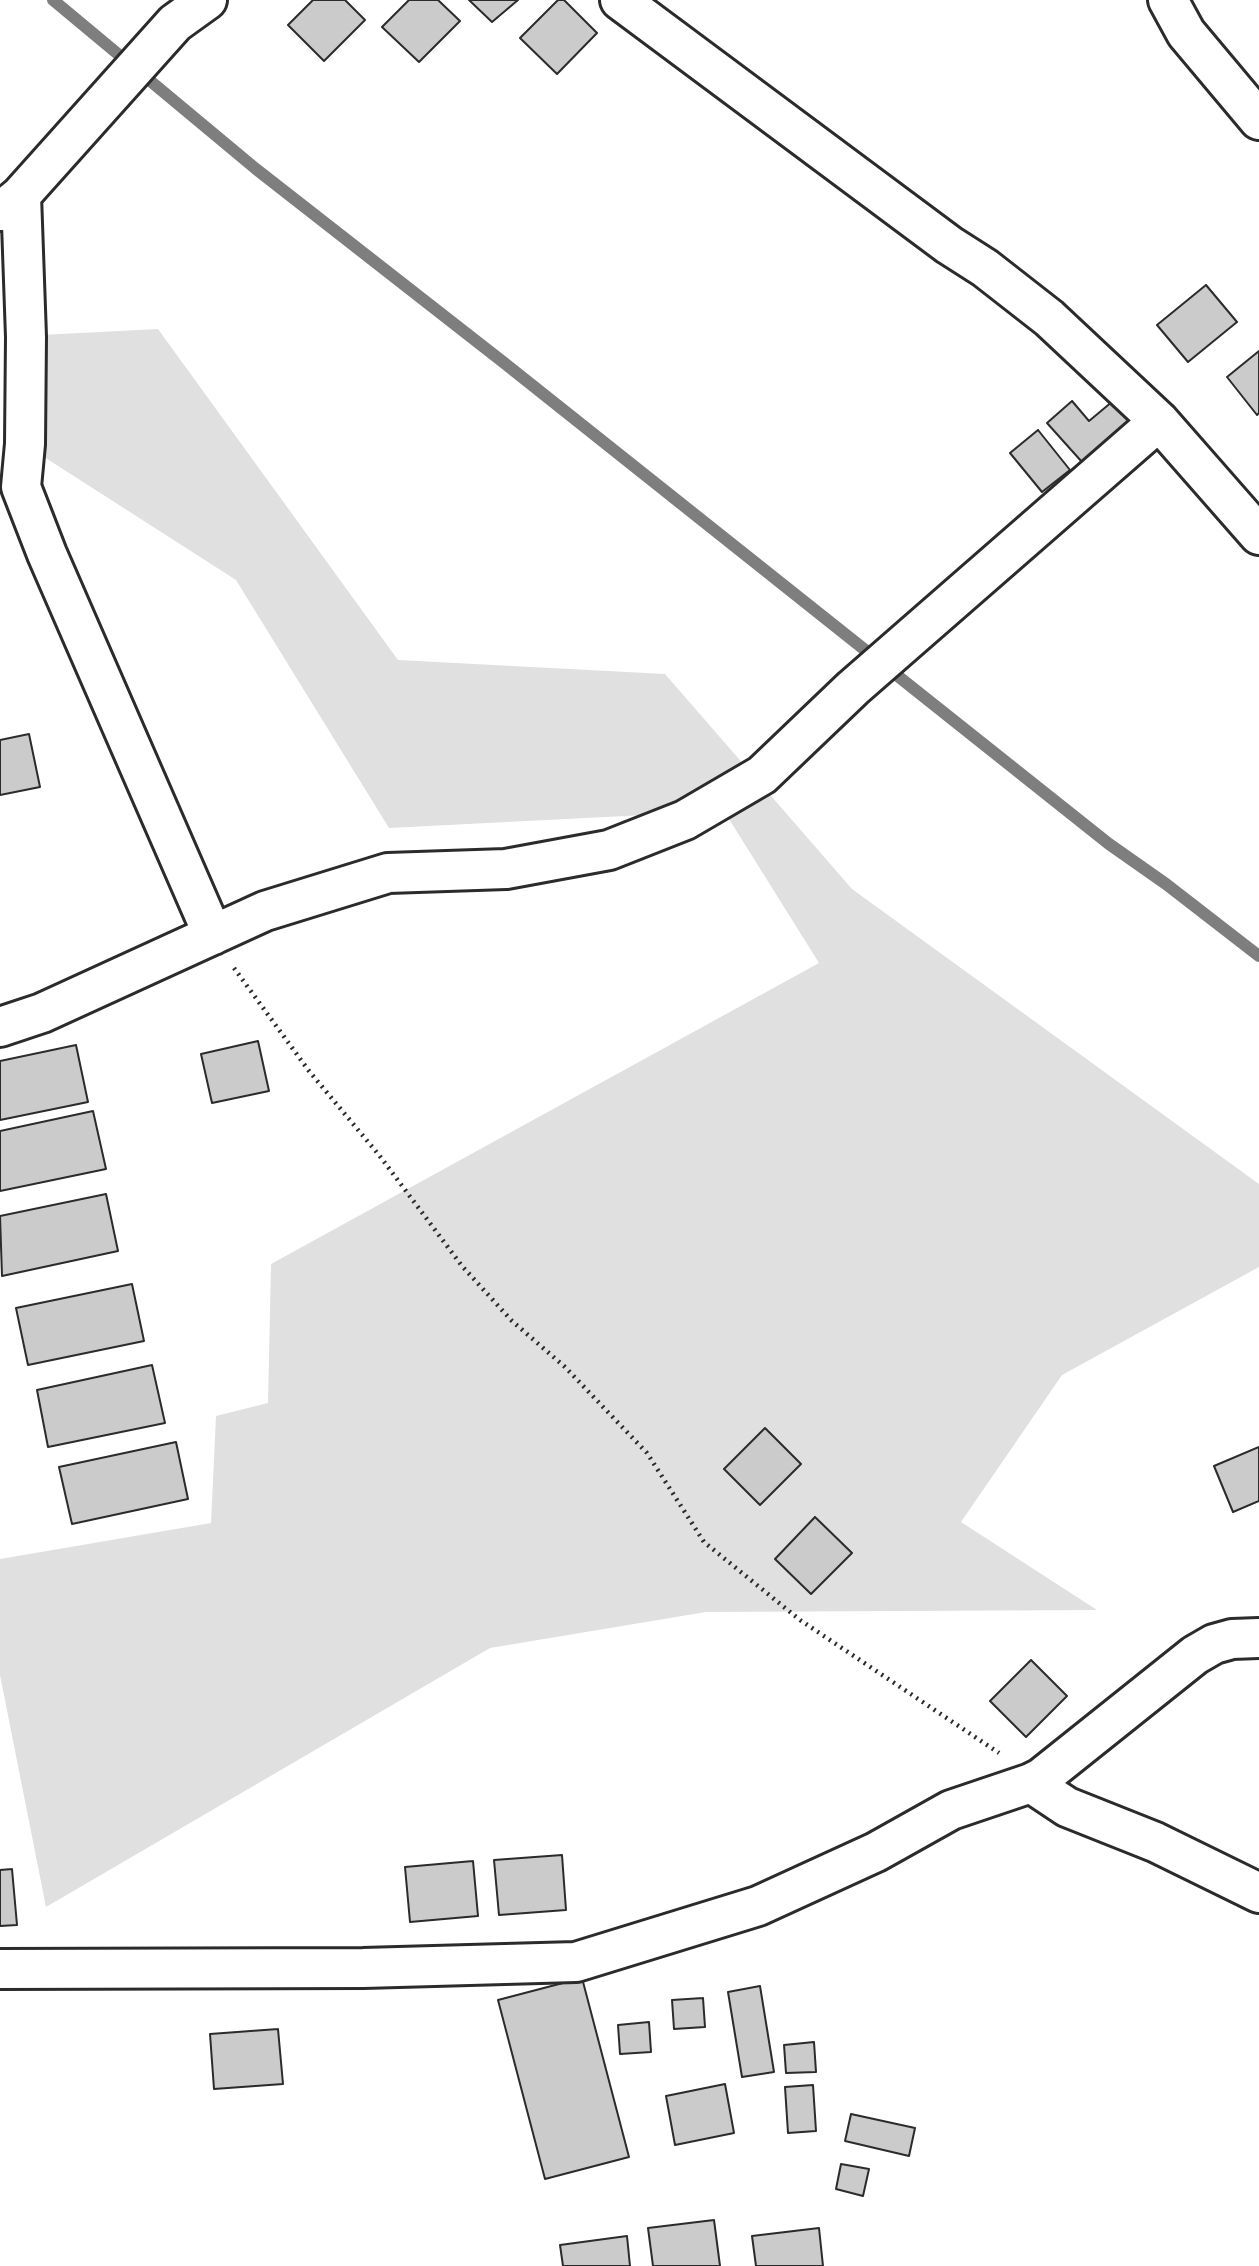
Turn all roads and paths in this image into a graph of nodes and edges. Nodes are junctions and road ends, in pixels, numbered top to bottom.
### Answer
1 (207, 0) edge
2 (1168, 0) edge
3 (634, 4) edge
4 (1259, 120) edge
5 (11, 204) edge
6 (1159, 421) junction
7 (11, 476) edge
8 (1259, 534) edge
9 (213, 934) junction
10 (0, 1027) edge
11 (1259, 1638) edge
12 (1034, 1782) junction
13 (1259, 1893) edge
14 (0, 1969) edge

1 - 5 street
2 - 4 street
3 - 6 street
5 - 7 street
6 - 8 street
6 - 9 street
7 - 9 street
9 - 10 street
9 - 12 path
11 - 12 street
12 - 13 street
12 - 14 street

